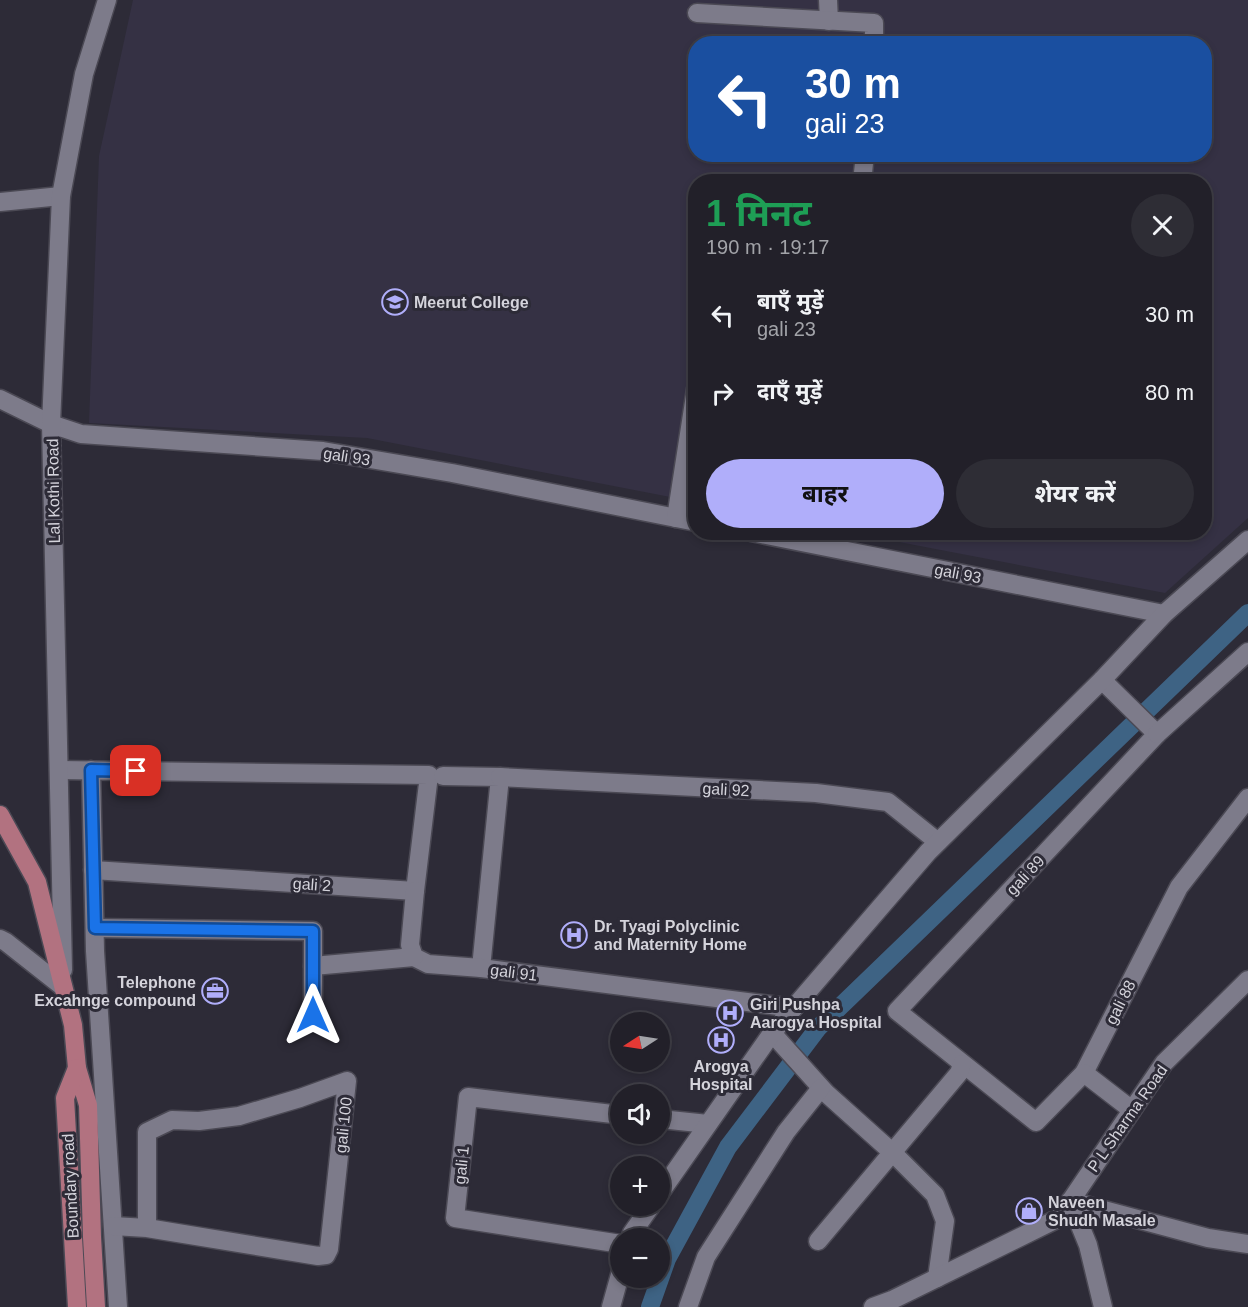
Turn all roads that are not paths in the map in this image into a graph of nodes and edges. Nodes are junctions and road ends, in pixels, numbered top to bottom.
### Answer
1 (106, 0) edge
2 (828, 0) edge
3 (697, 13) dead end
4 (829, 21) junction
5 (874, 36) edge
6 (61, 196) junction
7 (0, 202) edge
8 (0, 399) edge
9 (51, 424) junction
10 (688, 441) edge
11 (676, 518) junction
12 (688, 520) edge
13 (791, 540) edge
14 (1248, 540) edge
15 (1164, 614) junction
16 (1248, 652) edge
17 (1102, 680) junction
18 (1158, 734) junction
19 (58, 770) junction
20 (91, 770) junction
21 (436, 776) junction
22 (500, 777) junction
23 (1248, 798) edge
24 (0, 815) edge
25 (938, 842) junction
26 (93, 870) junction
27 (415, 891) junction
28 (95, 928) junction
29 (0, 939) edge
30 (421, 961) junction
31 (313, 966) junction
32 (481, 968) junction
33 (1248, 980) edge
34 (63, 987) junction
35 (794, 1008) junction
36 (313, 1015) dead end
37 (774, 1035) junction
38 (962, 1064) junction
39 (77, 1068) junction
40 (1084, 1073) junction
41 (821, 1088) junction
42 (1132, 1110) junction
43 (610, 1113) edge
44 (670, 1120) edge
45 (708, 1124) junction
46 (892, 1152) junction
47 (670, 1179) edge
48 (1070, 1201) junction
49 (113, 1226) junction
50 (147, 1228) junction
51 (818, 1241) dead end
52 (610, 1242) edge
53 (1248, 1244) edge
54 (937, 1278) junction
55 (616, 1288) edge
56 (891, 1304) edge
57 (76, 1307) edge
58 (96, 1307) edge
59 (118, 1307) edge
60 (611, 1307) edge
61 (688, 1307) edge
62 (873, 1307) edge
63 (1103, 1307) edge

1 - 6 street, Lal Kothi Road
2 - 4 street
3 - 4 street
4 - 5 street
6 - 7 street
6 - 9 street, Lal Kothi Road
8 - 9 street, gali 93
9 - 11 street, gali 93
9 - 19 street, Lal Kothi Road
10 - 11 street
11 - 12 street, gali 93
13 - 15 street, gali 93
14 - 15 street
15 - 17 street
16 - 18 street
17 - 18 street
17 - 25 street
18 - 38 street, gali 89
19 - 20 street
19 - 34 street, Lal Kothi Road
20 - 21 street
20 - 26 street
21 - 22 street
21 - 27 street
22 - 25 street, gali 92
22 - 32 street, gali 91
23 - 40 street, gali 88
24 - 34 main road, Boundary road
25 - 35 street
26 - 27 street, gali 2
26 - 28 street
27 - 30 street
28 - 31 street
28 - 49 street
29 - 34 street
30 - 31 street
30 - 32 street
31 - 36 street
32 - 35 street, gali 91
33 - 42 street, P L Sharma Road
34 - 39 main road, Boundary road
35 - 37 street
37 - 41 street
37 - 45 street
38 - 40 street, gali 88
38 - 46 street
39 - 57 main road, Boundary road
39 - 58 main road, Boundary road
40 - 42 street
41 - 46 street
41 - 61 street
42 - 48 street, P L Sharma Road
43 - 52 street, gali 1
44 - 45 street
45 - 47 street
46 - 51 street
46 - 54 street
48 - 53 street
48 - 54 street, P L Sharma Road
48 - 63 street
49 - 50 street, gali 100
49 - 59 street
50 - 50 street, gali 100
54 - 56 street, P L Sharma Road
55 - 60 street
56 - 62 street, P L Sharma Road

